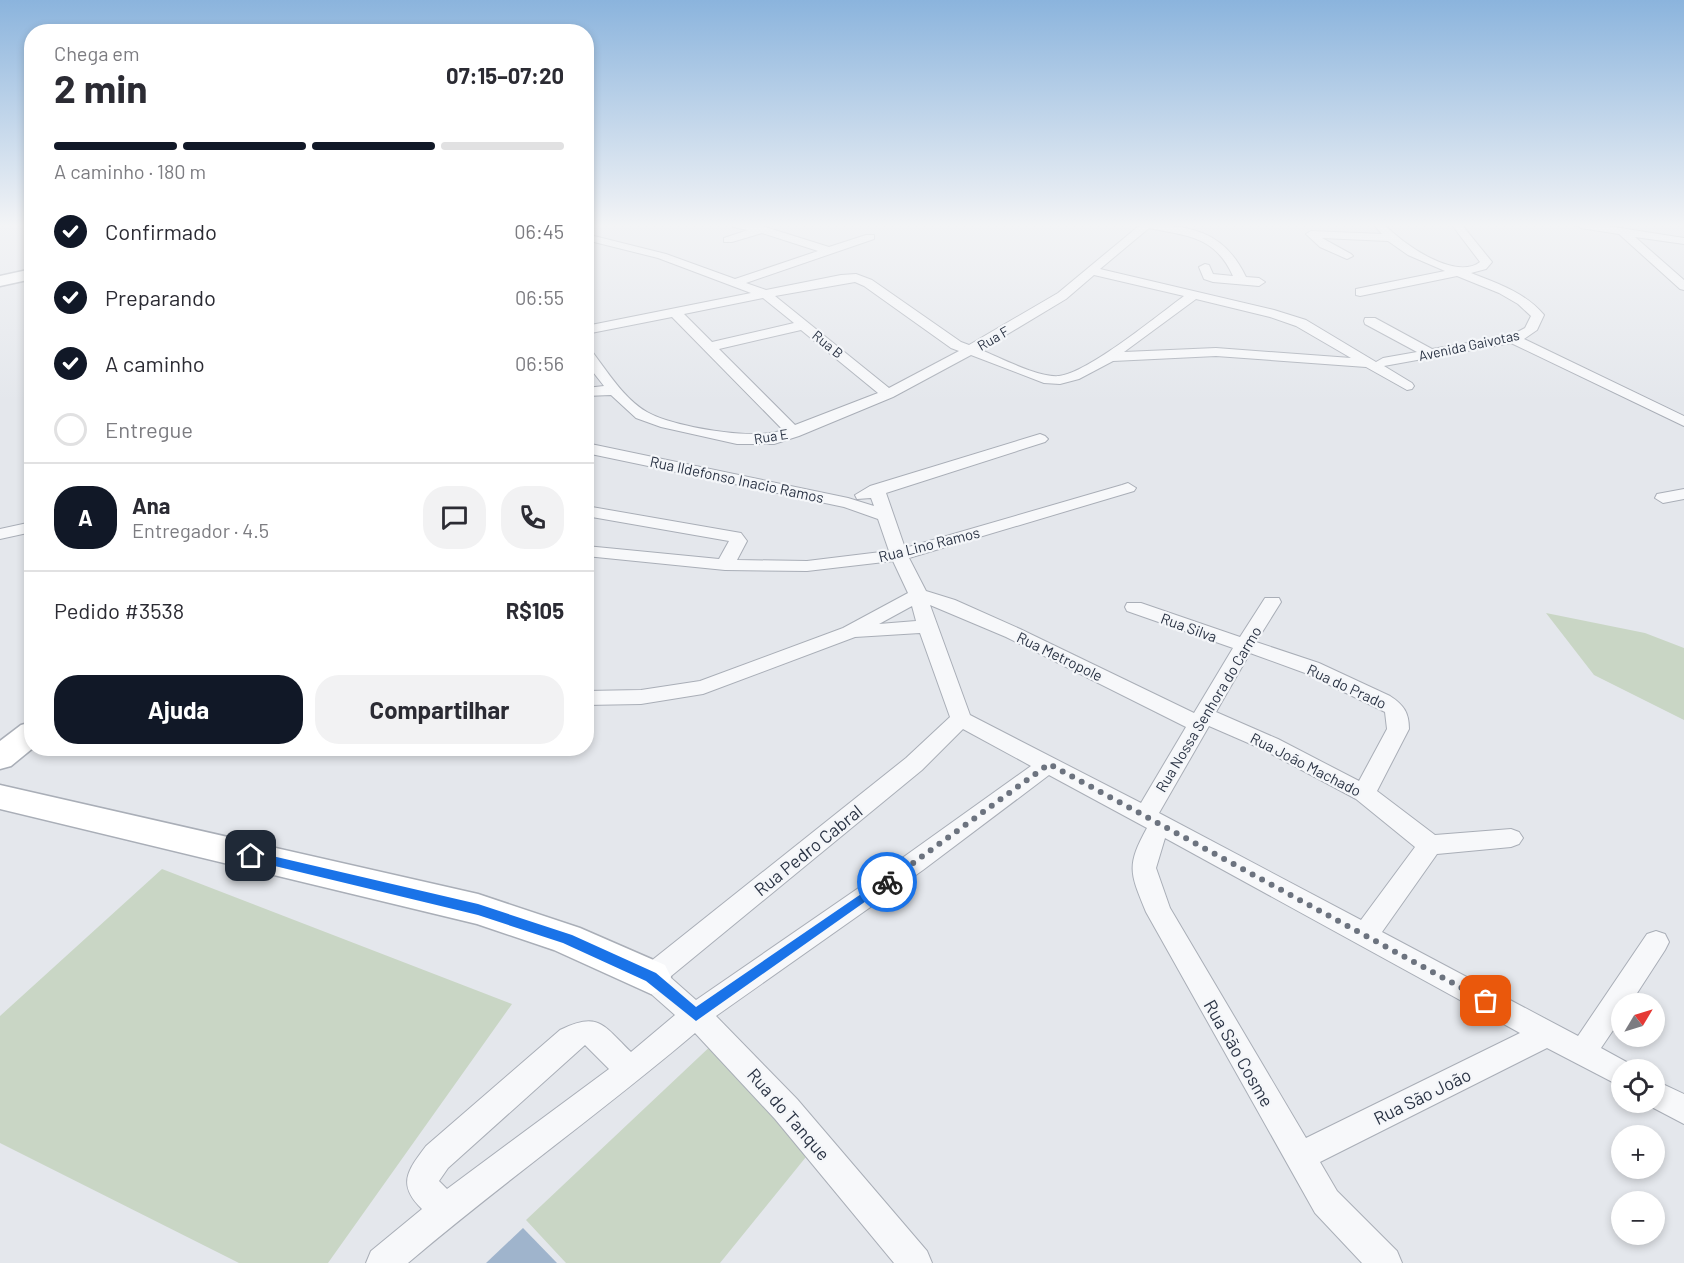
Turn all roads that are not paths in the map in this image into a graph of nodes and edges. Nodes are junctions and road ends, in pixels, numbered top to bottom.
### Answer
1 (737, 284) edge
2 (818, 284) edge
3 (868, 284) edge
4 (1076, 284) edge
5 (1147, 284) edge
6 (1402, 284) edge
7 (1484, 284) edge
8 (1360, 292) dead end
9 (767, 295) junction
10 (1194, 295) junction
11 (675, 312) junction
12 (1370, 321) dead end
13 (804, 325) junction
14 (594, 328) edge
15 (1513, 339) junction
16 (710, 347) junction
17 (969, 351) junction
18 (1431, 354) junction
19 (1108, 358) junction
20 (1376, 363) junction
21 (594, 364) edge
22 (1407, 386) dead end
23 (614, 390) junction
24 (594, 391) edge
25 (888, 394) junction
26 (1684, 422) edge
27 (794, 433) junction
28 (1040, 440) dead end
29 (594, 450) edge
30 (1128, 488) dead end
31 (876, 489) junction
32 (1684, 494) edge
33 (1663, 498) dead end
34 (848, 503) junction
35 (594, 512) edge
36 (885, 516) junction
37 (24, 529) edge
38 (0, 534) edge
39 (594, 552) edge
40 (899, 555) junction
41 (725, 564) junction
42 (918, 595) junction
43 (1272, 603) dead end
44 (1134, 607) dead end
45 (927, 626) junction
46 (850, 632) junction
47 (1244, 646) junction
48 (594, 698) edge
49 (961, 719) junction
50 (1202, 720) junction
51 (24, 739) edge
52 (0, 758) edge
53 (1049, 764) junction
54 (1364, 793) junction
55 (0, 797) edge
56 (1153, 820) junction
57 (1511, 838) dead end
58 (1430, 845) junction
59 (1365, 935) junction
60 (1656, 942) dead end
61 (651, 977) junction
62 (696, 1015) junction
63 (1546, 1034) junction
64 (1583, 1052) junction
65 (1611, 1068) edge
66 (630, 1070) junction
67 (1665, 1099) edge
68 (1684, 1110) edge
69 (1299, 1157) junction
70 (446, 1210) junction
71 (383, 1263) edge
72 (915, 1263) edge
73 (1385, 1263) edge

1 - 9 street
2 - 9 street
3 - 17 street
4 - 17 street, Rua F
5 - 10 street
6 - 8 street
7 - 15 street, Avenida Gaivotas
9 - 11 street
9 - 13 street, Rua B
10 - 19 street
10 - 20 street
11 - 14 street
11 - 16 street
12 - 18 street
13 - 16 street
13 - 25 street, Rua B
15 - 18 street, Avenida Gaivotas
15 - 26 street
16 - 27 street
17 - 19 street
17 - 25 street, Rua E
18 - 20 street, Avenida Gaivotas
19 - 20 street, Avenida Gaivotas
20 - 22 street
21 - 23 street, Rua E
23 - 24 street
23 - 27 street, Rua E
25 - 27 street, Rua E
28 - 31 street
29 - 34 street, Rua Ildefonso Inacio Ramos
30 - 40 street, Rua Lino Ramos
31 - 34 street
31 - 36 street
32 - 33 street
34 - 36 street, Rua Ildefonso Inacio Ramos
35 - 41 street
36 - 40 street
37 - 38 street
39 - 41 street, Rua Lino Ramos
40 - 41 street, Rua Lino Ramos
40 - 42 street
42 - 45 street
42 - 46 street
42 - 50 street, Rua Metropole
43 - 47 street, Rua Nossa Senhora do Carmo
44 - 47 street, Rua Silva
45 - 46 street
45 - 49 street
46 - 48 street
47 - 50 street, Rua Nossa Senhora do Carmo
47 - 54 street, Rua do Prado
49 - 53 street
49 - 61 street, Rua Pedro Cabral
50 - 54 street, Rua João Machado
50 - 56 street, Rua Nossa Senhora do Carmo
51 - 52 street
53 - 56 street
53 - 62 street
54 - 58 street, Rua João Machado
55 - 61 street
56 - 59 street
56 - 69 street, Rua São Cosme
57 - 58 street
58 - 59 street
59 - 63 street
60 - 64 street
61 - 62 street, Rua do Tanque
62 - 66 street
62 - 72 street, Rua do Tanque
63 - 64 street
63 - 69 street, Rua São João
64 - 65 street
66 - 70 street
66 - 70 street
67 - 68 street
69 - 73 street, Rua São Cosme
70 - 71 street

